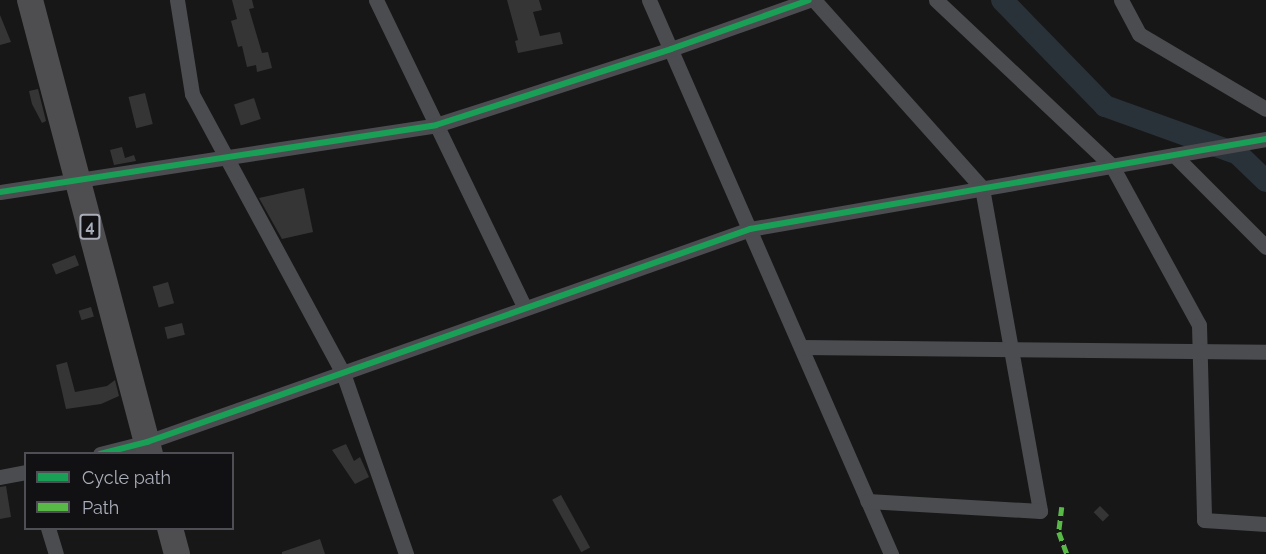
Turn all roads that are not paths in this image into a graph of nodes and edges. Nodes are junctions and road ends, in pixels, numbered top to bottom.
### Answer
1 (30, 0) edge
2 (177, 0) edge
3 (376, 0) edge
4 (649, 0) edge
5 (809, 0) edge
6 (814, 0) edge
7 (936, 0) edge
8 (1121, 0) edge
9 (671, 49) junction
10 (1266, 110) edge
11 (436, 125) junction
12 (1265, 139) edge
13 (1174, 155) junction
14 (226, 157) junction
15 (1112, 166) junction
16 (77, 180) junction
17 (982, 188) junction
18 (0, 192) edge
19 (750, 229) junction
20 (1266, 247) edge
21 (525, 308) junction
22 (801, 347) junction
23 (1011, 350) junction
24 (1199, 352) junction
25 (1266, 352) edge
26 (343, 373) junction
27 (148, 448) edge
28 (110, 452) edge
29 (24, 472) edge
30 (0, 477) edge
31 (867, 501) junction
32 (1266, 524) edge
33 (49, 530) edge
34 (171, 530) edge
35 (56, 554) edge
36 (177, 554) edge
37 (406, 554) edge
38 (891, 554) edge

1 - 16 highway, 4
2 - 14 street
3 - 11 street
4 - 9 street
5 - 9 street
6 - 17 street
7 - 15 street
8 - 10 street
9 - 11 street
9 - 19 street
11 - 14 street
11 - 21 street
12 - 13 street
13 - 15 street
13 - 20 street
14 - 16 street
14 - 26 street
15 - 17 street
15 - 24 street
16 - 18 street
16 - 27 highway, 4
17 - 19 street
17 - 23 street
19 - 21 street
19 - 22 street
21 - 26 street
22 - 23 street
22 - 31 street
23 - 24 street
23 - 31 street
24 - 25 street
24 - 32 street
26 - 27 street
26 - 37 street
27 - 28 street
29 - 30 street
31 - 38 street
33 - 35 street
34 - 36 highway

